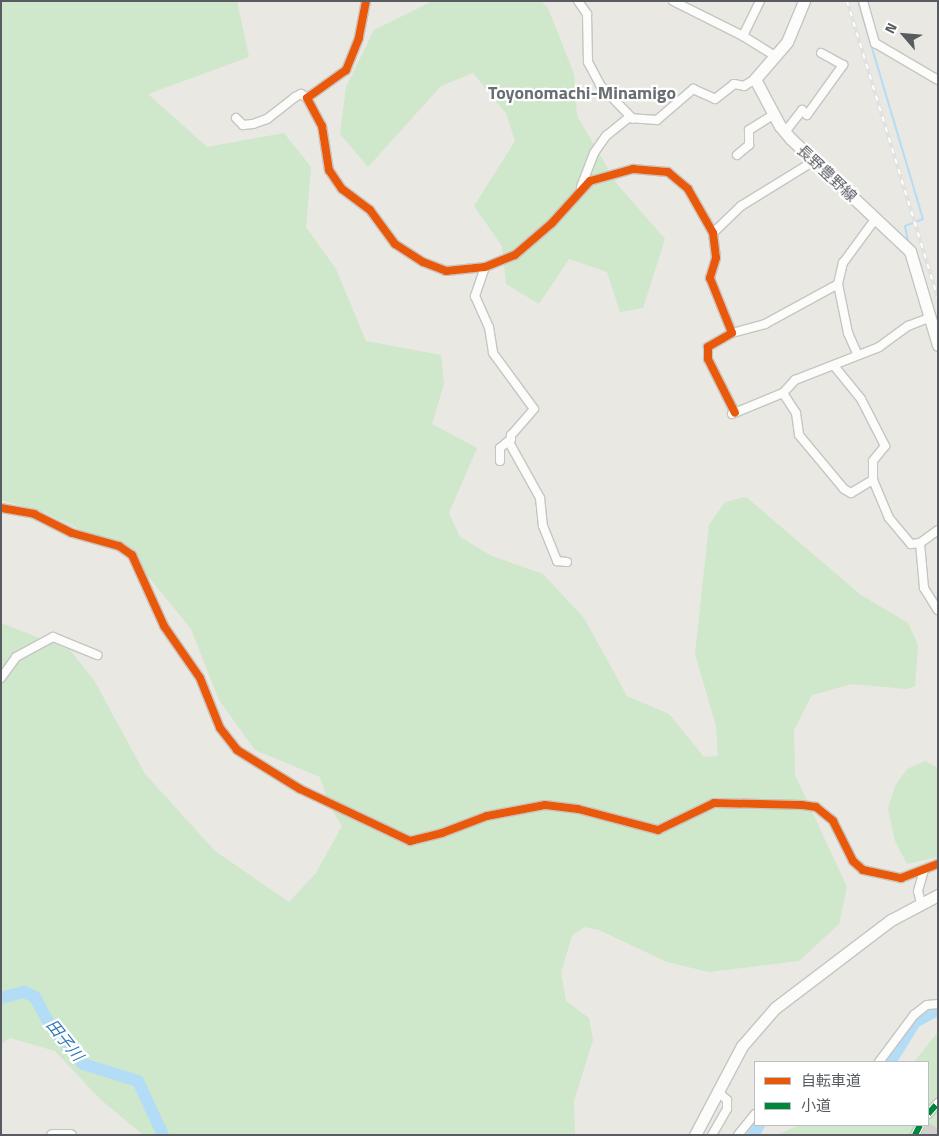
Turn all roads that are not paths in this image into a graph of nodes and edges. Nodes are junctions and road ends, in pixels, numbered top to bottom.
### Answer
1 (366, 1) edge
2 (578, 1) edge
3 (673, 1) edge
4 (760, 1) edge
5 (804, 1) edge
6 (863, 1) edge
7 (743, 36) junction
8 (821, 53) dead end
9 (776, 56) junction
10 (755, 79) junction
11 (938, 80) edge
12 (307, 98) junction
13 (774, 115) junction
14 (236, 118) dead end
15 (633, 119) junction
16 (785, 132) junction
17 (737, 155) dead end
18 (814, 161) junction
19 (581, 188) junction
20 (876, 218) junction
21 (713, 233) junction
22 (485, 267) junction
23 (838, 284) junction
24 (929, 318) junction
25 (732, 333) junction
26 (938, 345) edge
27 (858, 355) junction
28 (836, 367) junction
29 (783, 393) junction
30 (510, 439) junction
31 (500, 461) dead end
32 (873, 480) junction
33 (1, 508) edge
34 (938, 530) edge
35 (920, 543) junction
36 (567, 562) dead end
37 (938, 610) edge
38 (97, 655) dead end
39 (1, 678) edge
40 (938, 864) edge
41 (922, 873) junction
42 (938, 895) edge
43 (921, 902) junction
44 (938, 1004) edge
45 (880, 1061) edge
46 (717, 1091) junction
47 (938, 1103) edge
48 (929, 1113) edge
49 (754, 1115) edge
50 (52, 1135) edge
51 (70, 1135) edge
52 (695, 1135) edge
53 (712, 1135) edge
54 (738, 1135) edge

1 - 12 street
2 - 15 street
3 - 7 street
4 - 7 street
5 - 9 main road
6 - 11 street
7 - 9 street
8 - 16 street
9 - 10 main road
10 - 13 main road, 長野豊野線
10 - 15 street
12 - 14 street
12 - 22 street
13 - 16 main road, 長野豊野線
13 - 17 street
15 - 19 street
16 - 18 main road, 長野豊野線
18 - 20 main road, 長野豊野線
18 - 21 street
19 - 21 street
19 - 22 street
20 - 23 street
20 - 24 main road, 長野豊野線
21 - 25 street
22 - 30 street
23 - 25 street
23 - 27 street
24 - 26 main road, 長野豊野線
24 - 27 street
25 - 29 street
27 - 28 street
28 - 29 street
28 - 32 street
29 - 32 street
30 - 31 street
30 - 36 street
32 - 35 street
33 - 41 street
34 - 35 street
35 - 37 street
38 - 39 street
40 - 41 street
41 - 43 street
42 - 43 main road
43 - 46 main road
44 - 45 street
46 - 52 main road
46 - 53 street
47 - 48 street
49 - 54 street
50 - 51 main road

